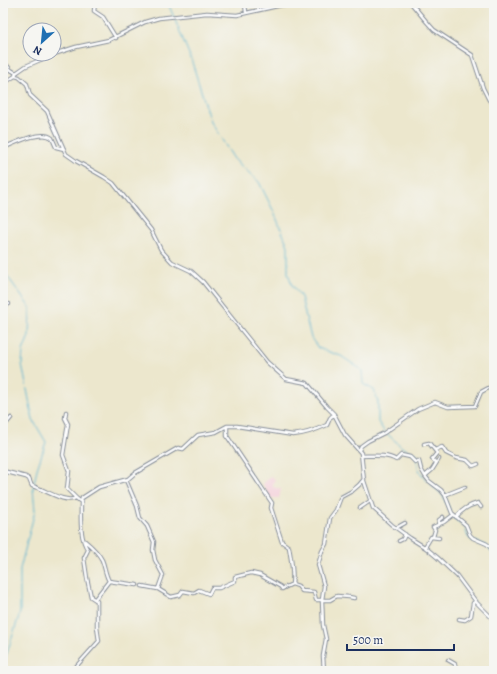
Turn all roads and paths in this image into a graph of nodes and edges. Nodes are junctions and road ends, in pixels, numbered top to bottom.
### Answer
1 (95, 3) edge
2 (245, 3) edge
3 (319, 3) edge
4 (411, 3) edge
5 (246, 13) junction
6 (116, 38) junction
7 (62, 51) edge
8 (3, 61) edge
9 (35, 62) edge
10 (15, 74) junction
11 (3, 84) edge
12 (494, 105) edge
13 (3, 148) edge
14 (64, 149) junction
15 (3, 304) edge
16 (9, 304) dead end
17 (494, 385) edge
18 (66, 412) dead end
19 (334, 414) junction
20 (11, 418) dead end
21 (3, 425) edge
22 (227, 426) junction
23 (424, 444) dead end
24 (359, 450) junction
25 (435, 450) junction
26 (362, 456) junction
27 (439, 459) dead end
28 (436, 463) junction
29 (478, 464) dead end
30 (3, 472) edge
31 (425, 476) junction
32 (364, 478) junction
33 (126, 480) junction
34 (465, 487) dead end
35 (445, 495) junction
36 (76, 498) junction
37 (370, 501) junction
38 (81, 502) junction
39 (481, 507) dead end
40 (360, 508) dead end
41 (454, 516) junction
42 (443, 517) dead end
43 (405, 523) dead end
44 (438, 524) junction
45 (396, 528) junction
46 (405, 534) junction
47 (433, 537) junction
48 (439, 538) dead end
49 (84, 540) junction
50 (399, 541) dead end
51 (425, 547) junction
52 (494, 551) edge
53 (109, 581) junction
54 (292, 584) junction
55 (137, 585) dead end
56 (142, 586) dead end
57 (158, 589) junction
58 (354, 598) dead end
59 (96, 599) junction
60 (322, 600) junction
61 (476, 601) junction
62 (459, 620) dead end
63 (494, 620) edge
64 (448, 660) dead end
65 (72, 671) edge
66 (324, 671) edge
67 (456, 671) edge

1 - 6 street
2 - 5 street
3 - 5 street
4 - 12 street
5 - 6 street
6 - 7 street
8 - 10 street
9 - 10 street
10 - 11 street
10 - 14 street
13 - 14 street
14 - 19 street
15 - 16 street
17 - 24 street
18 - 36 street
19 - 22 street
19 - 24 street
20 - 21 street
22 - 33 street
22 - 54 street
23 - 25 street
24 - 26 street
25 - 28 street
25 - 29 street
26 - 31 street
26 - 32 street
27 - 28 street
28 - 31 street
30 - 36 street
31 - 35 street
32 - 37 street
32 - 60 street
33 - 38 street
33 - 57 street
34 - 35 street
35 - 41 street
36 - 38 street
37 - 40 street
37 - 45 street
38 - 49 street
39 - 41 street
41 - 44 street
41 - 52 street
42 - 44 street
43 - 45 street
44 - 47 street
45 - 46 street
46 - 50 street
46 - 51 street
47 - 48 street
47 - 51 street
49 - 53 street
49 - 59 street
51 - 61 street
53 - 55 street
53 - 59 street
54 - 57 street
54 - 60 street
56 - 57 street
58 - 60 street
59 - 65 street
60 - 66 street
61 - 62 street
61 - 63 street
64 - 67 street

